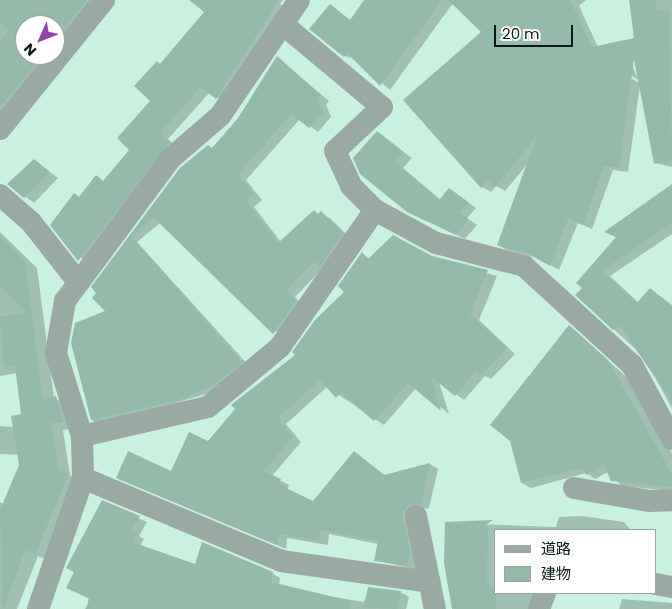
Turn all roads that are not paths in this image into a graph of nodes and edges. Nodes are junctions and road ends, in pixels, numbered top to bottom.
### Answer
1 (104, 0) edge
2 (299, 0) edge
3 (285, 26) junction
4 (0, 129) edge
5 (0, 194) edge
6 (375, 210) junction
7 (78, 282) junction
8 (82, 436) junction
9 (672, 439) edge
10 (83, 478) junction
11 (574, 488) dead end
12 (672, 500) edge
13 (416, 516) dead end
14 (430, 582) junction
15 (657, 584) edge
16 (672, 587) edge
17 (545, 594) edge
18 (38, 609) edge
19 (435, 609) edge
20 (539, 609) edge

1 - 4 street
2 - 3 street
3 - 6 street
3 - 7 street
5 - 7 street
6 - 8 street
6 - 9 street
7 - 8 street
8 - 10 street
10 - 14 street
10 - 18 street
11 - 12 street
13 - 14 street
14 - 19 street
15 - 16 street
17 - 20 street

